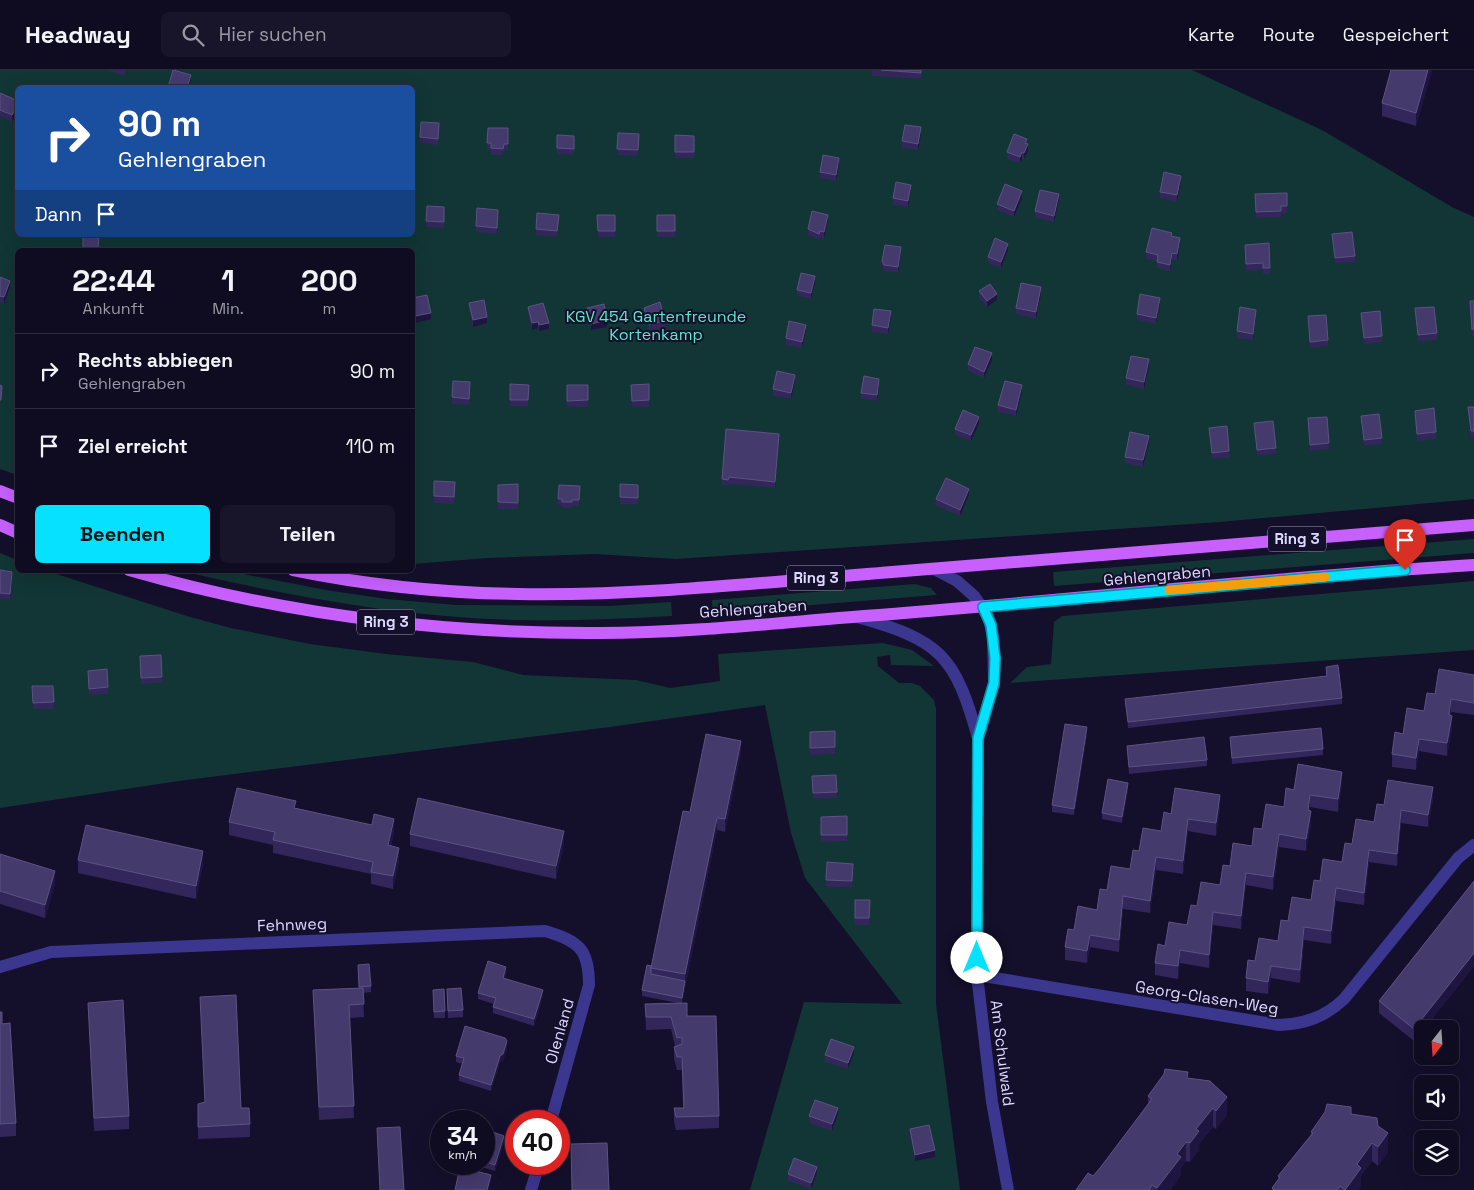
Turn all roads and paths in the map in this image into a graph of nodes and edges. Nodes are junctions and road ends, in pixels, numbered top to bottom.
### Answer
1 (0, 491) edge
2 (15, 497) edge
3 (1474, 525) edge
4 (0, 526) edge
5 (15, 531) edge
6 (1474, 565) edge
7 (934, 569) junction
8 (141, 573) edge
9 (308, 573) edge
10 (983, 607) junction
11 (854, 617) junction
12 (978, 738) junction
13 (1474, 845) edge
14 (582, 950) joint
15 (0, 967) edge
16 (977, 975) junction
17 (554, 1110) edge
18 (536, 1175) edge
19 (531, 1190) edge
20 (1008, 1190) edge

1 - 2 main road
3 - 7 main road, Gehlengraben / Ring 3
4 - 5 main road
6 - 10 main road, Gehlengraben / Ring 3
7 - 9 main road, Gehlengraben / Ring 3
7 - 10 street, Am Schulwald
8 - 11 main road, Gehlengraben / Ring 3
10 - 11 main road, Gehlengraben / Ring 3
10 - 12 street, Am Schulwald
11 - 12 street, Am Schulwald
12 - 16 street, Am Schulwald
13 - 16 street, Georg-Clasen-Weg
14 - 15 street, Fehnweg
14 - 17 street, Olenland
16 - 20 street, Am Schulwald
18 - 19 street

